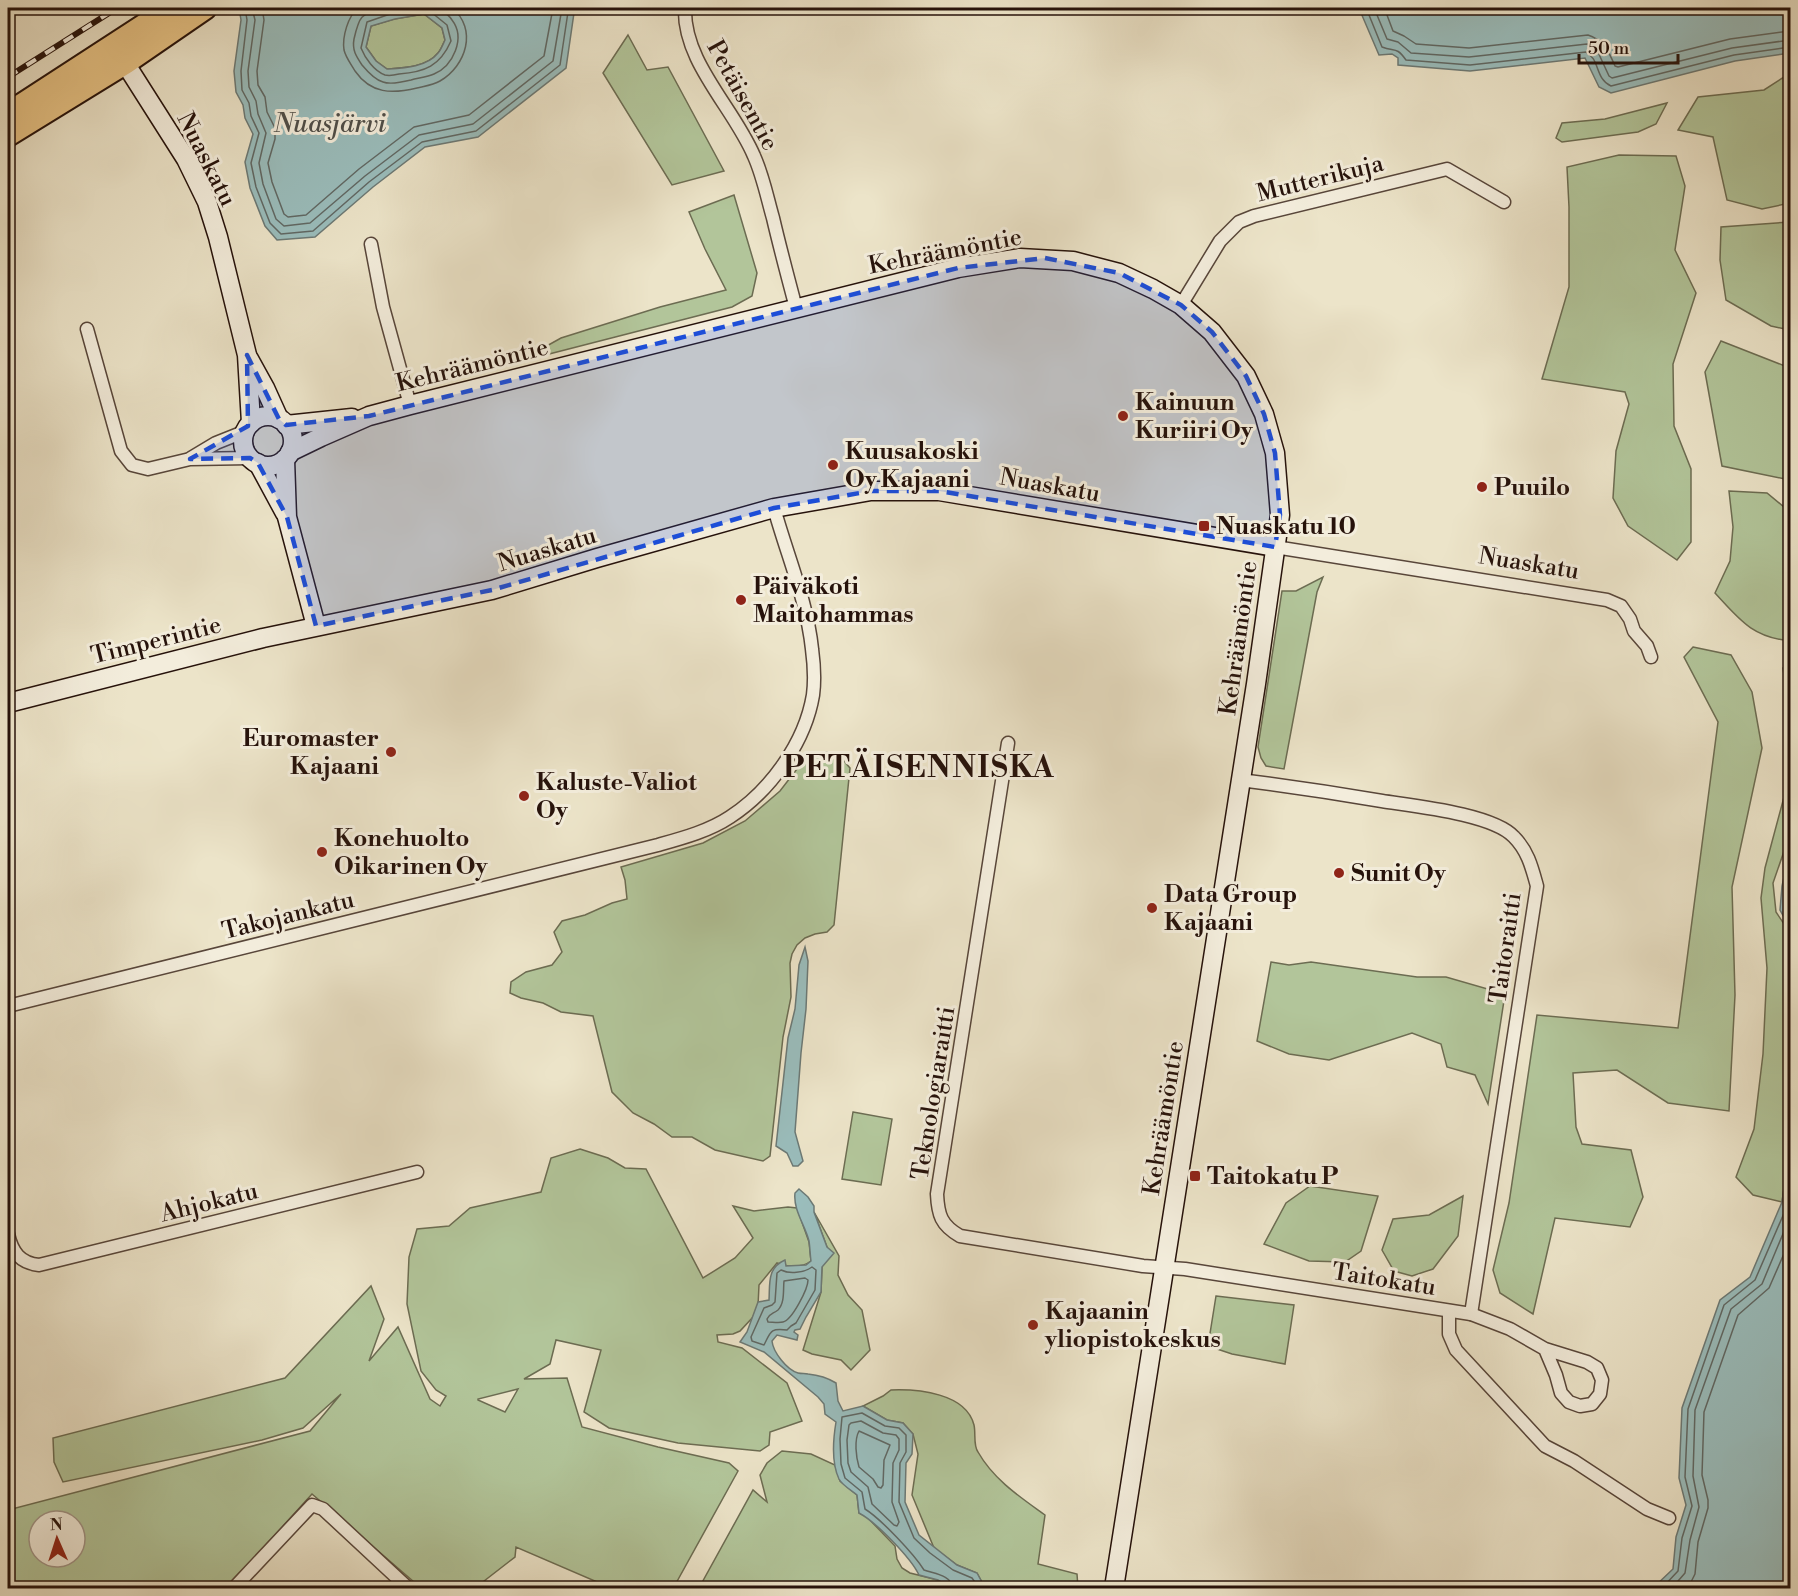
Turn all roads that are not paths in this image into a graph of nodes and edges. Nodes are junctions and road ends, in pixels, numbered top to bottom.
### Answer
1 (171, 8) edge
2 (205, 8) edge
3 (685, 8) edge
4 (119, 53) junction
5 (8, 114) edge
6 (8, 135) edge
7 (1504, 202) dead end
8 (371, 244) dead end
9 (1181, 305) junction
10 (796, 308) junction
11 (87, 329) dead end
12 (247, 355) junction
13 (410, 405) junction
14 (369, 416) junction
15 (283, 422) junction
16 (249, 427) junction
17 (288, 456) junction
18 (190, 459) junction
19 (254, 461) junction
20 (774, 508) junction
21 (287, 517) junction
22 (1275, 547) junction
23 (316, 626) junction
24 (1651, 657) dead end
25 (8, 703) edge
26 (1008, 743) dead end
27 (1240, 780) junction
28 (8, 1006) edge
29 (417, 1172) dead end
30 (8, 1234) edge
31 (1165, 1269) junction
32 (1449, 1311) junction
33 (1471, 1314) junction
34 (1545, 1349) junction
35 (1669, 1518) dead end
36 (234, 1588) edge
37 (408, 1588) edge
38 (1114, 1588) edge

1 - 4 highway
2 - 4 highway
3 - 10 street, Petäisentie
4 - 5 highway
4 - 6 highway
4 - 12 street, Nuaskatu
7 - 9 street, Mutterikuja
8 - 13 street
9 - 10 street, Kehräämöntie
9 - 22 street, Kehräämöntie
10 - 13 street, Kehräämöntie
11 - 18 street
12 - 15 street, Nuaskatu
12 - 16 street, Nuaskatu
13 - 14 street, Kehräämöntie
14 - 15 street, Kehräämöntie
14 - 17 street, Kehräämöntie
15 - 16 street
15 - 17 street
16 - 18 street
16 - 19 street
17 - 19 street
17 - 21 street
18 - 19 street
19 - 21 street
20 - 22 street, Nuaskatu
20 - 23 street, Nuaskatu
20 - 28 street, Takojankatu
21 - 23 street
22 - 24 street, Nuaskatu
22 - 27 street, Kehräämöntie
23 - 25 street, Timperintie
26 - 31 street, Teknologiaraitti
27 - 31 street, Kehräämöntie
27 - 33 street, Taitoraitti
29 - 30 street, Ahjokatu
31 - 32 street, Taitokatu
31 - 38 street, Kehräämöntie
32 - 33 street, Taitokatu
32 - 35 street
33 - 34 street, Taitokatu
34 - 34 street, Taitokatu
36 - 37 street

